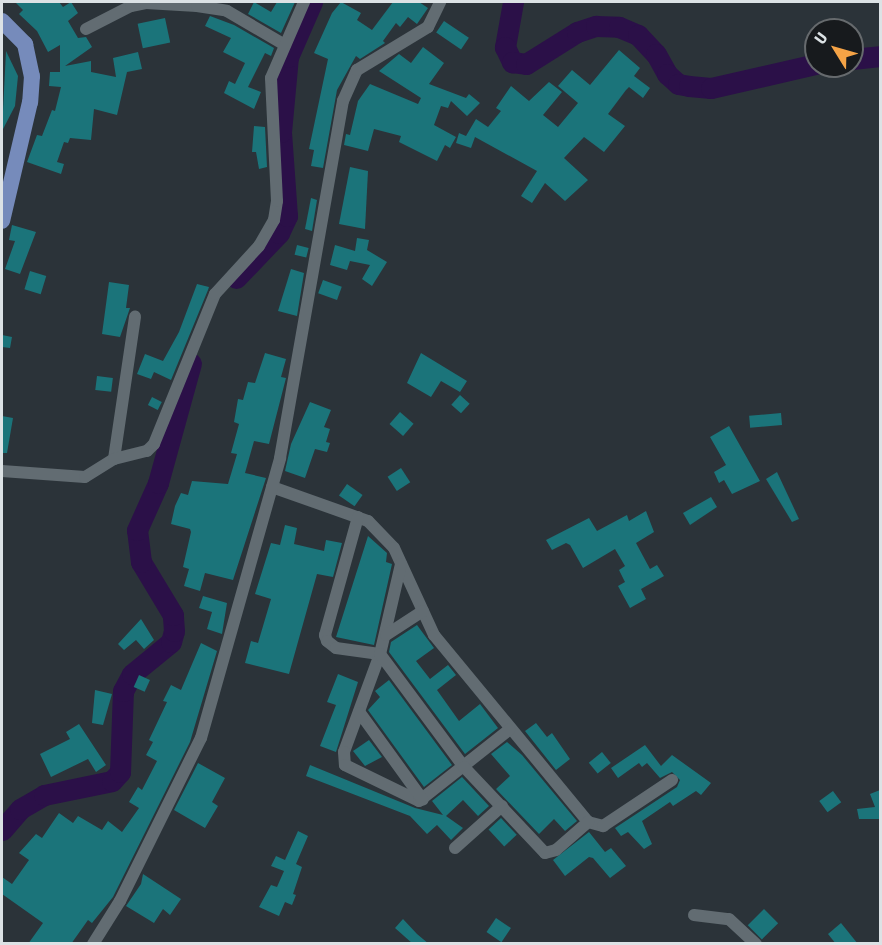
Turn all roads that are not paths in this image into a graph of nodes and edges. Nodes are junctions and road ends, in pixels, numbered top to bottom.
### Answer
1 (304, 2) edge
2 (440, 2) edge
3 (2, 21) edge
4 (86, 29) dead end
5 (285, 45) junction
6 (2, 221) edge
7 (135, 317) dead end
8 (114, 459) junction
9 (2, 471) edge
10 (272, 487) junction
11 (358, 516) junction
12 (401, 564) junction
13 (423, 611) junction
14 (387, 634) junction
15 (380, 654) junction
16 (360, 713) junction
17 (509, 730) junction
18 (464, 767) junction
19 (672, 780) dead end
20 (423, 800) junction
21 (502, 806) junction
22 (588, 822) junction
23 (455, 848) dead end
24 (694, 915) dead end
25 (93, 944) edge
26 (756, 944) edge

1 - 5 street
2 - 10 street
3 - 6 main road
4 - 5 street
5 - 8 street
7 - 8 street
8 - 9 street
10 - 11 street
10 - 25 street
11 - 12 street
11 - 15 street
12 - 13 street
12 - 14 street
13 - 14 street
13 - 17 street
14 - 15 street
15 - 16 street
15 - 18 street
16 - 20 street
16 - 20 street
17 - 18 street
17 - 22 street
18 - 20 street
18 - 21 street
19 - 22 street
21 - 22 street
21 - 23 street
24 - 26 street

